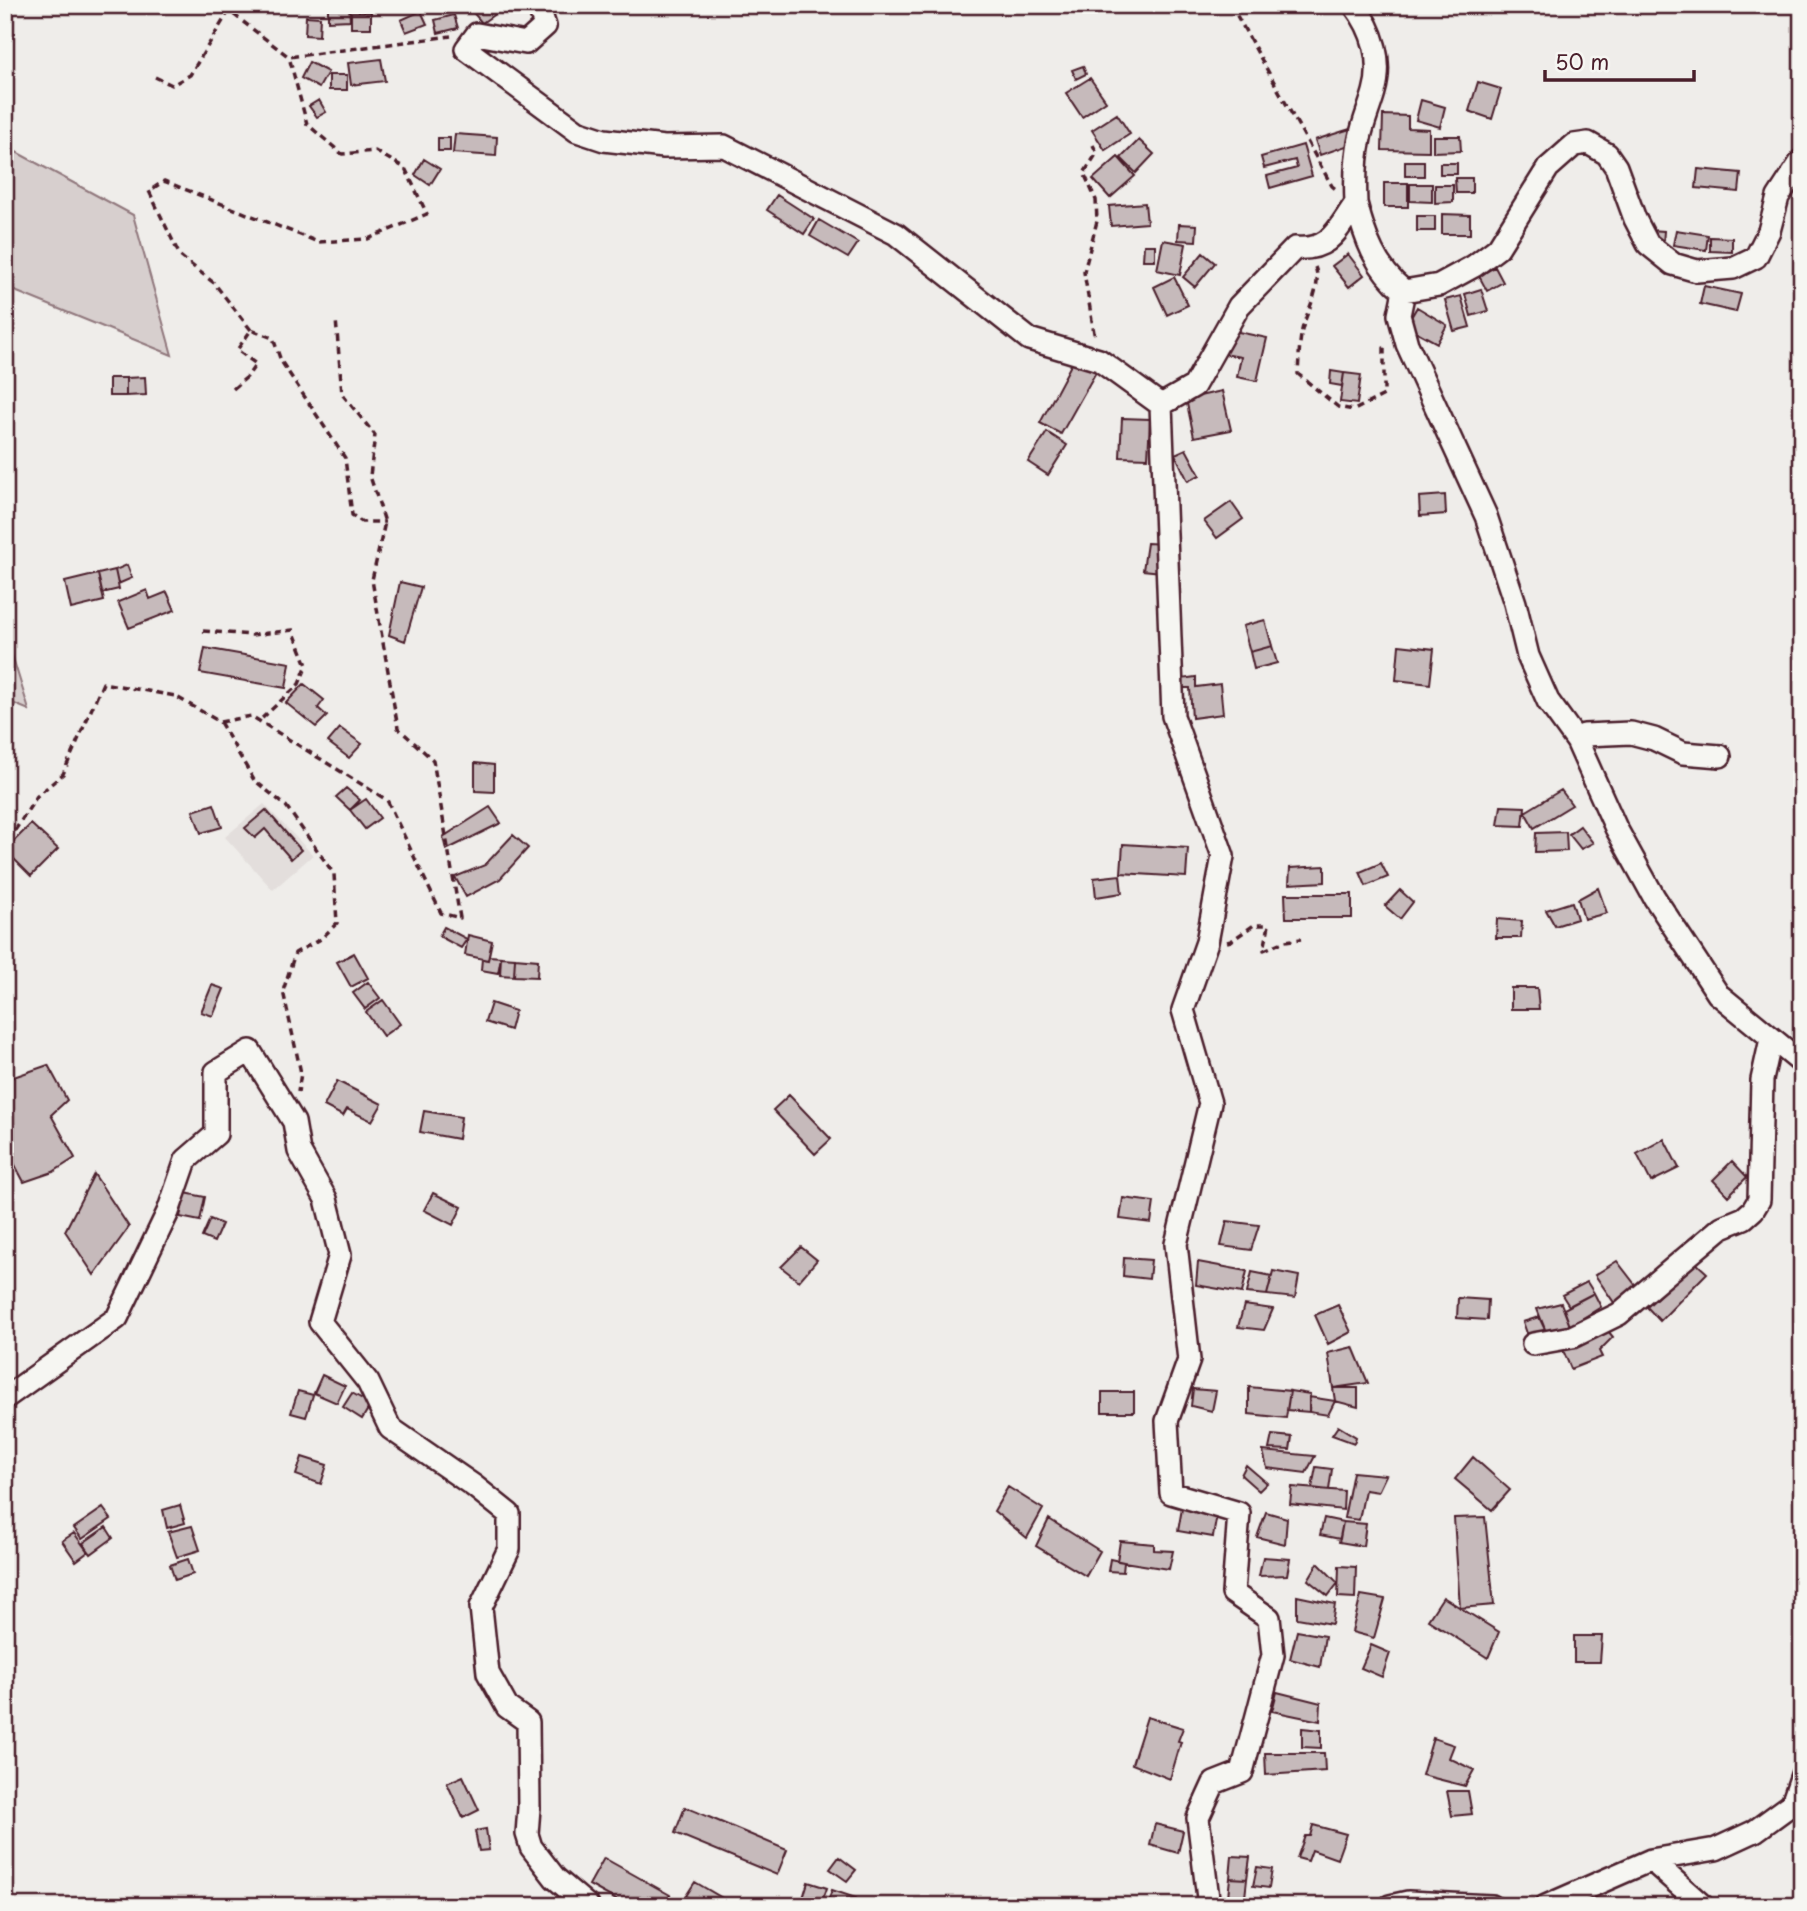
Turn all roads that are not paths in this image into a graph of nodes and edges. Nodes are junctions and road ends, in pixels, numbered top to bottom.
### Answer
1 (538, 5) edge
2 (1354, 5) edge
3 (1802, 160) edge
4 (1356, 203) junction
5 (1404, 291) junction
6 (1161, 405) junction
7 (1577, 741) junction
8 (1720, 756) dead end
9 (1772, 1038) junction
10 (1802, 1063) edge
11 (1533, 1344) dead end
12 (5, 1398) edge
13 (1802, 1775) edge
14 (1651, 1860) junction
15 (588, 1906) edge
16 (1209, 1906) edge
17 (1390, 1906) edge
18 (1492, 1906) edge
19 (1546, 1906) edge
20 (1703, 1906) edge

1 - 6 street
2 - 4 street
3 - 5 street
4 - 5 street
4 - 6 street
5 - 7 street
6 - 16 street
7 - 8 street
7 - 9 street
9 - 10 street
9 - 11 street
12 - 15 street
13 - 14 street
14 - 19 street
14 - 20 street
17 - 18 street

